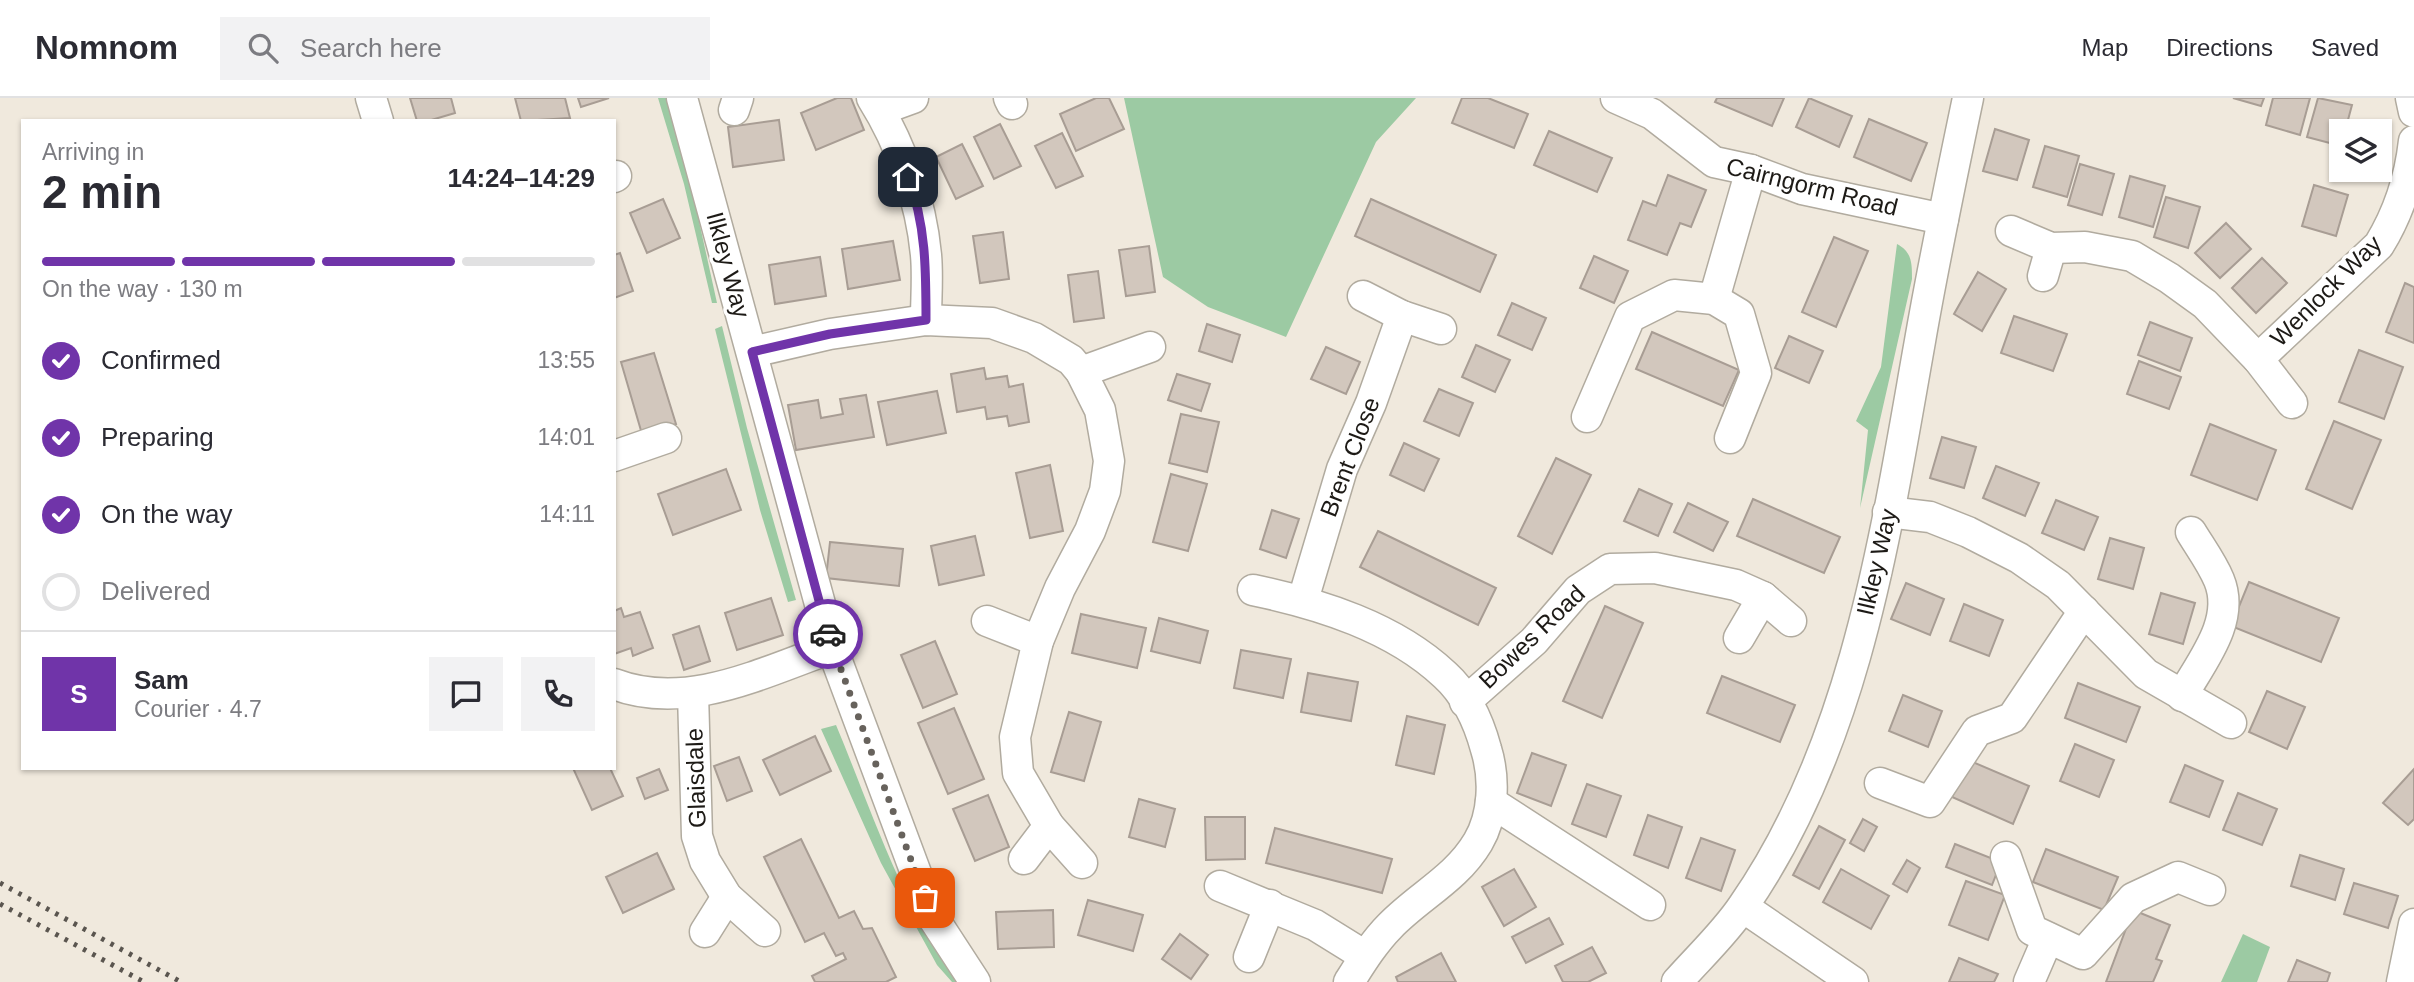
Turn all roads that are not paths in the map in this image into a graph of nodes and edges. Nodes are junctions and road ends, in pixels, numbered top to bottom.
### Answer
1 (371, 98) edge
2 (682, 98) edge
3 (913, 98) edge
4 (1616, 98) edge
5 (1968, 98) edge
6 (2411, 98) edge
7 (876, 104) edge
8 (1656, 106) edge
9 (2414, 112) edge
10 (377, 119) edge
11 (2414, 141) edge
12 (1751, 170) junction
13 (1943, 219) junction
14 (2011, 231) dead end
15 (1363, 296) dead end
16 (1714, 299) junction
17 (1402, 316) junction
18 (926, 320) junction
19 (1441, 329) dead end
20 (1150, 347) dead end
21 (752, 352) junction
22 (2258, 359) junction
23 (1081, 372) junction
24 (2292, 403) dead end
25 (1587, 417) dead end
26 (666, 438) dead end
27 (1730, 438) dead end
28 (616, 451) edge
29 (1888, 512) junction
30 (2191, 532) dead end
31 (1253, 590) dead end
32 (1763, 597) junction
33 (1303, 600) junction
34 (2084, 611) junction
35 (987, 621) dead end
36 (1791, 621) dead end
37 (1739, 638) dead end
38 (1038, 641) junction
39 (832, 648) junction
40 (616, 685) edge
41 (693, 693) junction
42 (2182, 696) junction
43 (1465, 702) junction
44 (2231, 723) dead end
45 (1880, 783) dead end
46 (1491, 802) junction
47 (1049, 826) junction
48 (2006, 857) dead end
49 (1024, 859) dead end
50 (1082, 863) dead end
51 (1220, 886) dead end
52 (2210, 890) dead end
53 (727, 897) junction
54 (1270, 905) junction
55 (1650, 905) dead end
56 (1743, 907) junction
57 (2414, 924) edge
58 (765, 931) dead end
59 (705, 932) dead end
60 (2048, 938) junction
61 (1365, 956) junction
62 (1249, 957) dead end
63 (975, 982) edge
64 (1349, 982) edge
65 (1677, 982) edge
66 (1853, 982) edge
67 (2029, 982) edge
68 (2402, 982) edge

1 - 10 street
2 - 21 street, Ilkley Way
3 - 7 street
4 - 8 street, Cairngorm Road
5 - 13 street, Ilkley Way
6 - 9 street
7 - 18 street
8 - 12 street, Cairngorm Road
11 - 22 street, Wenlock Way
12 - 13 street, Cairngorm Road
12 - 16 street
13 - 29 street, Ilkley Way
14 - 22 street, Wenlock Way
15 - 17 street
16 - 25 street
16 - 27 street
17 - 19 street
17 - 33 street, Brent Close
18 - 21 street
18 - 23 street
20 - 23 street
21 - 39 street, Ilkley Way
22 - 24 street, Wenlock Way
23 - 38 street
26 - 28 street
29 - 34 street
29 - 56 street, Ilkley Way
30 - 42 street
31 - 33 street
32 - 36 street, Bowes Road
32 - 37 street
32 - 43 street, Bowes Road
33 - 43 street
34 - 42 street
34 - 45 street
35 - 38 street
38 - 47 street
39 - 41 street, Glaisdale
39 - 63 street, Ilkley Way
40 - 41 street, Glaisdale
41 - 53 street, Glaisdale
42 - 44 street
43 - 46 street
46 - 55 street
46 - 61 street
47 - 49 street
47 - 50 street
48 - 60 street
51 - 54 street
52 - 60 street
53 - 58 street, Glaisdale
53 - 59 street
54 - 61 street
54 - 62 street
56 - 65 street, Ilkley Way
56 - 66 street
57 - 68 street
60 - 67 street
61 - 64 street

